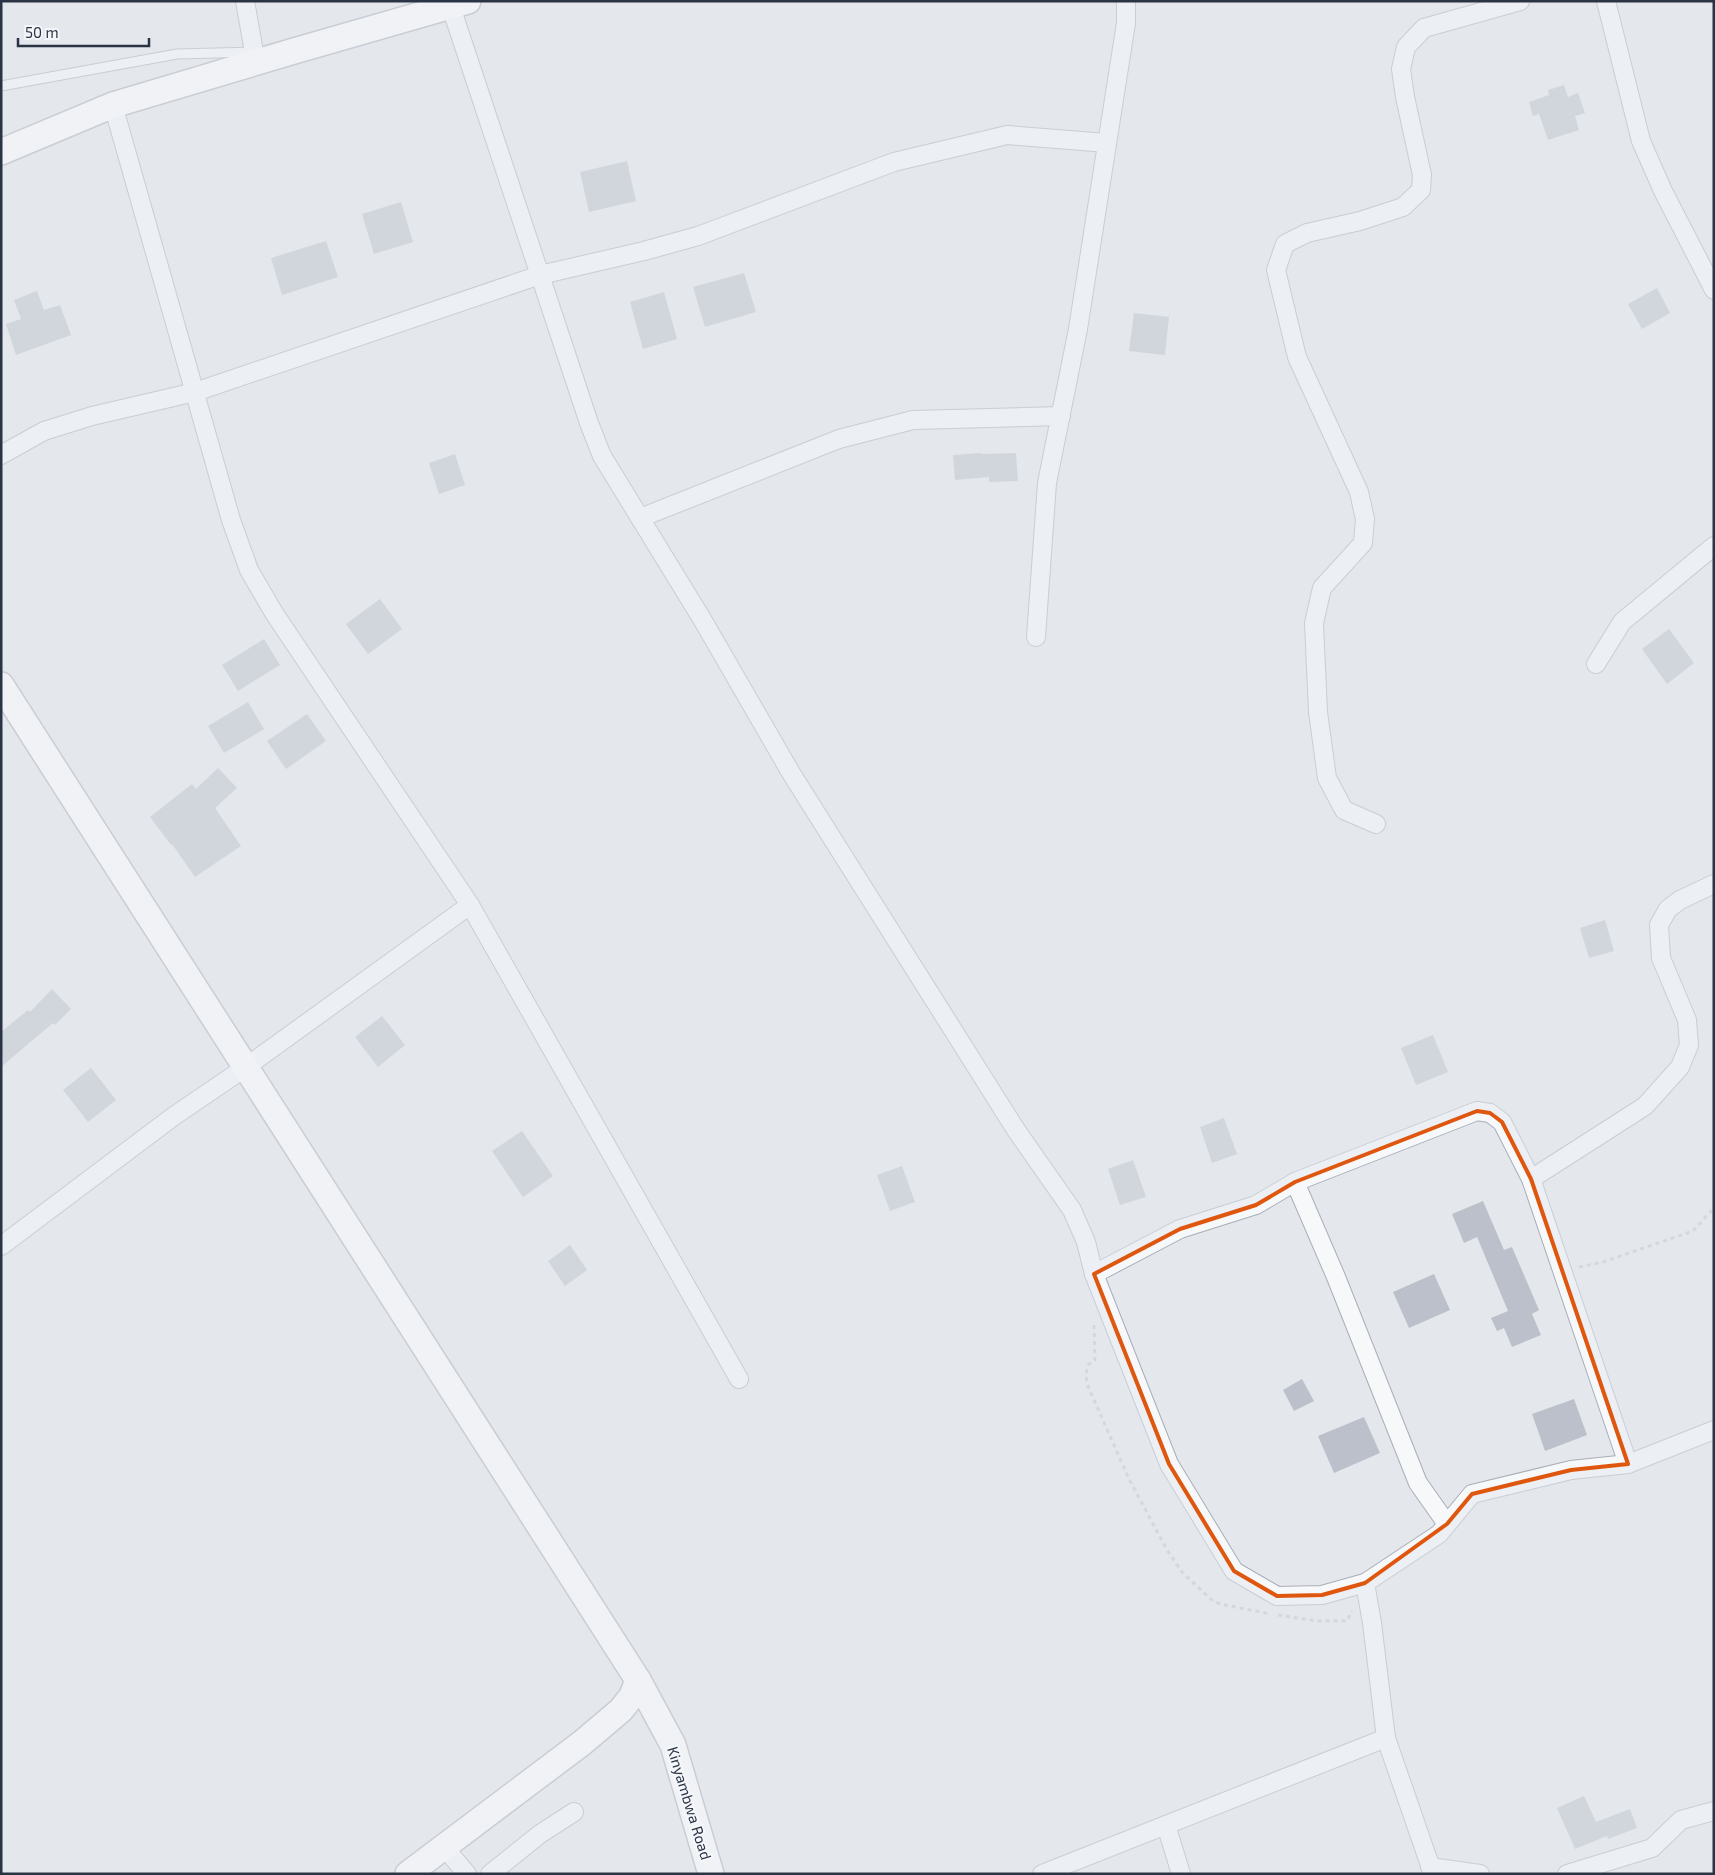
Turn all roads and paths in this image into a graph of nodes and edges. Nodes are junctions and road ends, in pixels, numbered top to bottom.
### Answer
1 (246, 1) edge
2 (1126, 1) edge
3 (1520, 1) edge
4 (1606, 1) edge
5 (460, 4) edge
6 (257, 56) junction
7 (1, 86) edge
8 (113, 105) junction
9 (1107, 143) junction
10 (1, 152) edge
11 (540, 275) junction
12 (1714, 290) edge
13 (195, 392) junction
14 (1060, 416) junction
15 (1, 456) edge
16 (640, 518) junction
17 (1714, 546) edge
18 (1036, 637) dead end
19 (1596, 664) dead end
20 (1, 686) edge
21 (1376, 824) dead end
22 (1714, 884) edge
23 (470, 905) junction
24 (246, 1067) junction
25 (1530, 1179) junction
26 (1295, 1182) junction
27 (1714, 1208) edge
28 (1, 1246) edge
29 (1564, 1272) junction
30 (1094, 1274) junction
31 (739, 1379) dead end
32 (1714, 1430) edge
33 (1628, 1464) junction
34 (1447, 1524) junction
35 (1365, 1584) junction
36 (638, 1680) junction
37 (1386, 1738) junction
38 (1714, 1811) edge
39 (574, 1812) dead end
40 (1166, 1825) junction
41 (444, 1847) junction
42 (1432, 1870) edge
43 (408, 1874) edge
44 (467, 1874) edge
45 (490, 1874) edge
46 (712, 1874) edge
47 (1042, 1874) edge
48 (1181, 1874) edge
49 (1480, 1874) edge
50 (1567, 1874) edge

1 - 6 street
2 - 9 street
3 - 21 street
4 - 12 street
5 - 6 street
5 - 11 street
6 - 7 lane
6 - 8 street
8 - 10 street
8 - 13 street
9 - 11 street
9 - 14 street
11 - 13 street
11 - 16 street
13 - 15 street
13 - 23 street
14 - 16 street
14 - 18 street
16 - 30 street
17 - 19 street
20 - 24 street, Kinyambwa Road
22 - 25 street
23 - 24 street
23 - 31 street
24 - 28 street
24 - 36 street, Kinyambwa Road
25 - 26 street
25 - 29 street
26 - 30 street
26 - 34 street
27 - 29 path
29 - 33 street
30 - 35 street
32 - 33 street
33 - 34 street
34 - 35 street
35 - 37 street
36 - 41 street
36 - 46 street, Kinyambwa Road
37 - 40 street
37 - 42 street
38 - 50 street
39 - 45 street
40 - 47 street
40 - 48 street
41 - 43 street
41 - 44 street
42 - 49 street

